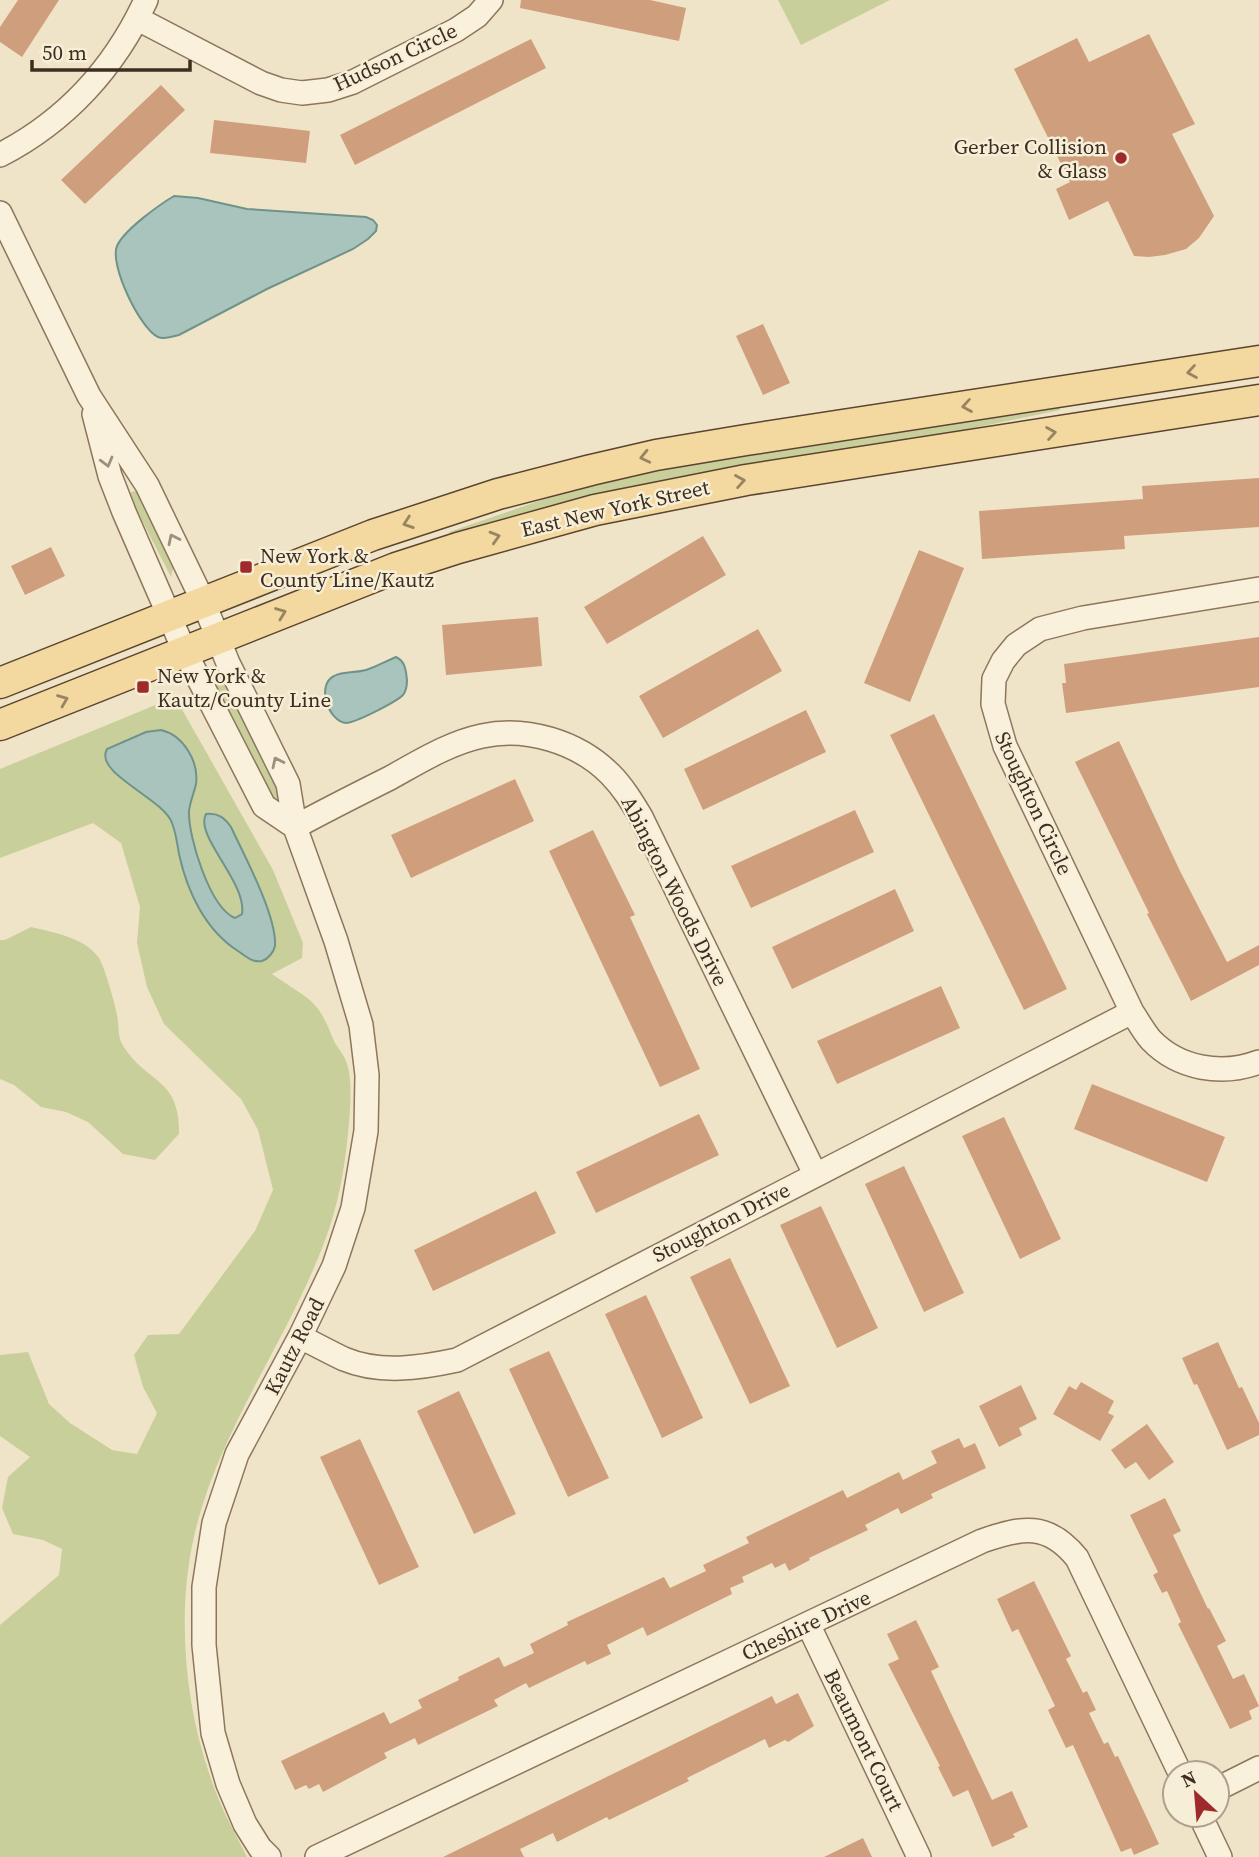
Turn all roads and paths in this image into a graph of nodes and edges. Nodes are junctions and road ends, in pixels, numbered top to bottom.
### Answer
1 (491, 0) edge
2 (142, 9) edge
3 (0, 155) edge
4 (0, 213) edge
5 (1259, 361) edge
6 (89, 396) junction
7 (1259, 400) edge
8 (1259, 589) edge
9 (203, 601) junction
10 (170, 614) junction
11 (217, 638) junction
12 (184, 650) junction
13 (0, 683) edge
14 (0, 725) edge
15 (295, 827) junction
16 (1132, 1012) junction
17 (1259, 1062) edge
18 (815, 1174) junction
19 (300, 1338) junction
20 (808, 1624) junction
21 (1173, 1759) edge
22 (1259, 1769) edge
23 (1231, 1782) edge
24 (1207, 1829) edge
25 (269, 1857) edge
26 (317, 1857) edge
27 (919, 1857) edge
28 (1220, 1857) edge

1 - 2 street, Hudson Circle
2 - 3 street, Hudson Circle
4 - 6 street
5 -> 9 main road, East New York Street
9 -> 6 street, Kautz Road
6 -> 10 street
11 -> 7 main road, East New York Street
8 - 16 street, Stoughton Circle
9 - 10 main road, East New York Street
9 - 11 street, Kautz Road
10 - 12 street
10 - 13 main road, East New York Street
11 - 12 main road, East New York Street
15 -> 11 street, Kautz Road
14 -> 12 main road, East New York Street
12 - 15 street
15 - 18 street, Abington Woods Drive
15 - 19 street, Kautz Road
16 - 17 street, Stoughton Circle
16 - 18 street, Stoughton Drive
18 - 19 street, Stoughton Drive
19 - 25 street, Kautz Road
20 - 21 street, Cheshire Drive
20 - 26 street, Cheshire Drive
20 - 27 street, Beaumont Court
22 - 23 street
24 - 28 street

